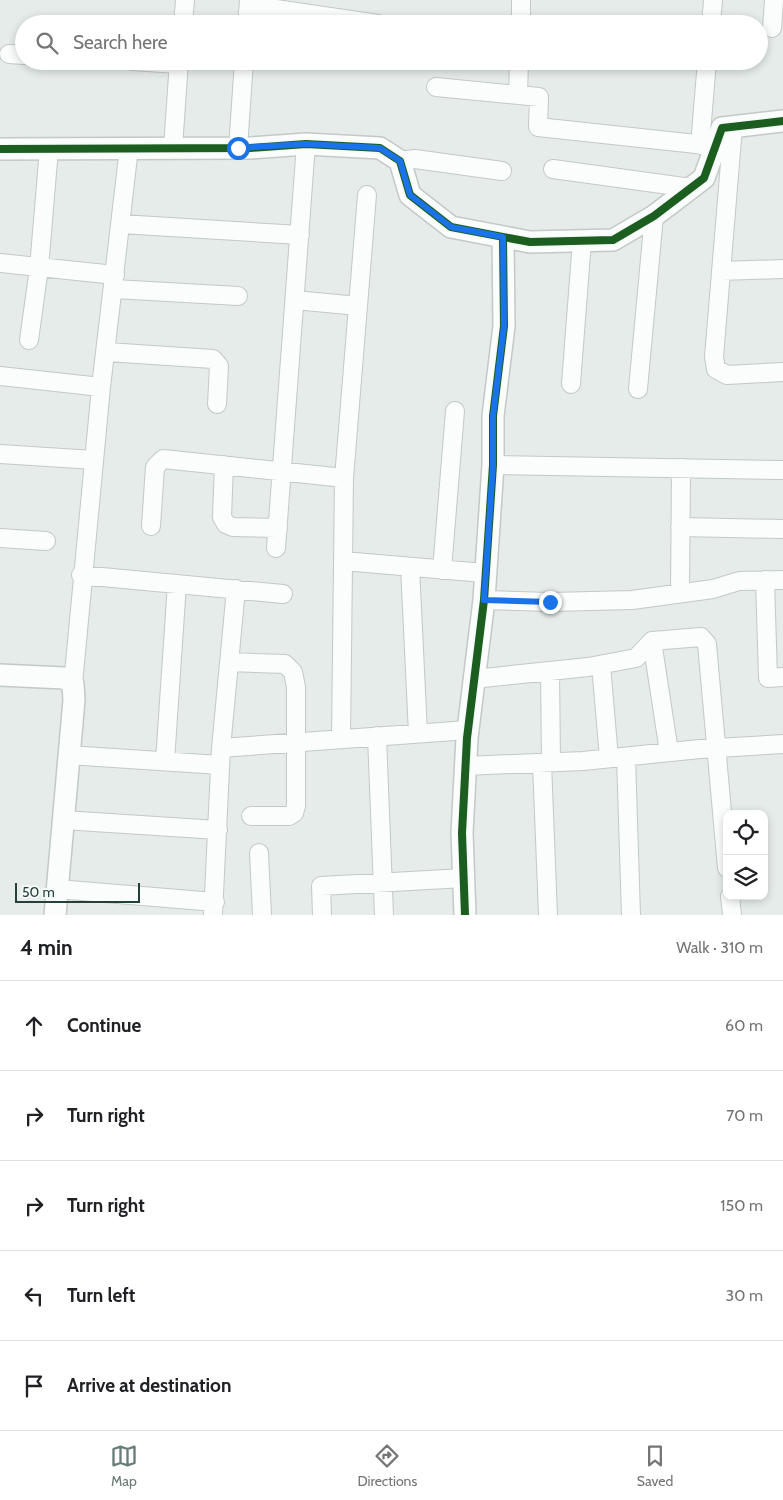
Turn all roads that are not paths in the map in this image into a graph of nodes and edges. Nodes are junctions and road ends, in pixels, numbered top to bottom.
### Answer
1 (185, 0) edge
2 (521, 0) edge
3 (713, 0) edge
4 (774, 0) edge
5 (249, 3) edge
6 (184, 15) edge
7 (323, 15) edge
8 (520, 15) edge
9 (712, 15) edge
10 (771, 28) edge
11 (179, 70) edge
12 (243, 70) edge
13 (519, 70) edge
14 (707, 70) edge
15 (436, 87) dead end
16 (518, 95) junction
17 (783, 122) edge
18 (733, 127) junction
19 (306, 144) junction
20 (707, 145) junction
21 (49, 148) junction
22 (129, 148) junction
23 (174, 148) junction
24 (238, 148) junction
25 (0, 150) edge
26 (400, 161) junction
27 (553, 169) dead end
28 (502, 171) dead end
29 (691, 188) junction
30 (367, 194) dead end
31 (654, 216) junction
32 (121, 224) junction
33 (300, 235) junction
34 (503, 237) junction
35 (582, 240) junction
36 (0, 263) edge
37 (39, 268) junction
38 (783, 269) edge
39 (721, 271) junction
40 (114, 282) junction
41 (238, 296) dead end
42 (296, 300) junction
43 (358, 306) junction
44 (29, 340) dead end
45 (107, 352) junction
46 (783, 372) edge
47 (0, 376) edge
48 (571, 384) dead end
49 (101, 387) junction
50 (638, 389) dead end
51 (217, 404) dead end
52 (455, 411) dead end
53 (0, 454) edge
54 (94, 460) junction
55 (224, 465) junction
56 (493, 465) junction
57 (681, 468) junction
58 (783, 470) edge
59 (283, 472) junction
60 (344, 478) junction
61 (151, 526) dead end
62 (680, 527) junction
63 (278, 528) junction
64 (783, 529) edge
65 (0, 538) edge
66 (46, 542) dead end
67 (276, 548) dead end
68 (342, 562) junction
69 (410, 567) junction
70 (442, 570) junction
71 (484, 573) junction
72 (81, 575) junction
73 (765, 580) junction
74 (783, 580) edge
75 (177, 584) junction
76 (236, 589) junction
77 (680, 593) junction
78 (283, 594) dead end
79 (484, 600) junction
80 (652, 641) junction
81 (229, 662) junction
82 (601, 665) junction
83 (550, 672) junction
84 (0, 675) edge
85 (783, 677) edge
86 (474, 679) junction
87 (73, 684) junction
88 (468, 730) junction
89 (418, 733) junction
90 (377, 736) junction
91 (341, 739) junction
92 (297, 742) junction
93 (783, 744) edge
94 (715, 748) junction
95 (669, 752) junction
96 (68, 755) junction
97 (220, 756) junction
98 (618, 758) junction
99 (165, 761) junction
100 (546, 762) junction
101 (465, 766) junction
102 (251, 816) dead end
103 (63, 820) junction
104 (218, 830) junction
105 (259, 853) dead end
106 (726, 855) edge
107 (464, 878) junction
108 (383, 882) junction
109 (57, 889) junction
110 (730, 900) edge
111 (214, 909) edge
112 (55, 915) edge
113 (262, 915) edge
114 (322, 915) edge
115 (384, 915) edge
116 (465, 915) edge
117 (548, 915) edge
118 (631, 915) edge
119 (732, 915) edge

1 - 6 street
2 - 8 street
3 - 9 street
4 - 10 street
5 - 7 street
11 - 23 street
12 - 24 street
13 - 16 street
14 - 20 street
15 - 16 street
16 - 20 street
17 - 18 street
18 - 20 street
18 - 39 street
19 - 24 street
19 - 26 street
19 - 33 street
20 - 29 street
21 - 22 street
21 - 25 street
21 - 37 street
22 - 23 street
22 - 32 street
23 - 24 street
26 - 28 street
26 - 34 street
27 - 29 street
29 - 31 street
30 - 43 street
31 - 35 street
31 - 50 street
32 - 33 street
32 - 40 street
33 - 42 street
34 - 35 street
34 - 56 street
35 - 48 street
36 - 37 street
37 - 40 street
37 - 44 street
38 - 39 street
39 - 46 street
40 - 41 street
40 - 45 street
42 - 43 street
42 - 59 street
43 - 60 street
45 - 49 street
45 - 51 street
47 - 49 street
49 - 54 street
52 - 70 street
53 - 54 street
54 - 72 street
55 - 59 street
55 - 61 street
55 - 63 street
56 - 57 street
56 - 71 street
57 - 58 street
57 - 62 street
59 - 60 street
59 - 63 street
60 - 68 street
62 - 64 street
62 - 77 street
63 - 67 street
65 - 66 street
68 - 69 street
68 - 91 street
69 - 70 street
69 - 89 street
70 - 71 street
71 - 79 street
72 - 75 street
72 - 87 street
73 - 74 street
73 - 77 street
73 - 85 street
75 - 76 street
75 - 99 street
76 - 78 street
76 - 81 street
77 - 79 street
79 - 86 street
80 - 82 street
80 - 94 street
80 - 95 street
81 - 92 street
81 - 97 street
82 - 83 street
82 - 98 street
83 - 86 street
83 - 100 street
84 - 87 street
86 - 88 street
87 - 96 street
88 - 89 street
88 - 101 street
89 - 90 street
90 - 91 street
90 - 108 street
91 - 92 street
92 - 97 street
92 - 102 street
93 - 94 street
94 - 95 street
94 - 106 street
95 - 98 street
96 - 99 street
96 - 103 street
97 - 99 street
97 - 104 street
98 - 100 street
98 - 118 street
100 - 101 street
100 - 117 street
101 - 107 street
103 - 104 street
103 - 109 street
104 - 111 street
105 - 113 street
107 - 108 street
107 - 116 street
108 - 114 street
108 - 115 street
109 - 111 street
109 - 112 street
110 - 119 street

